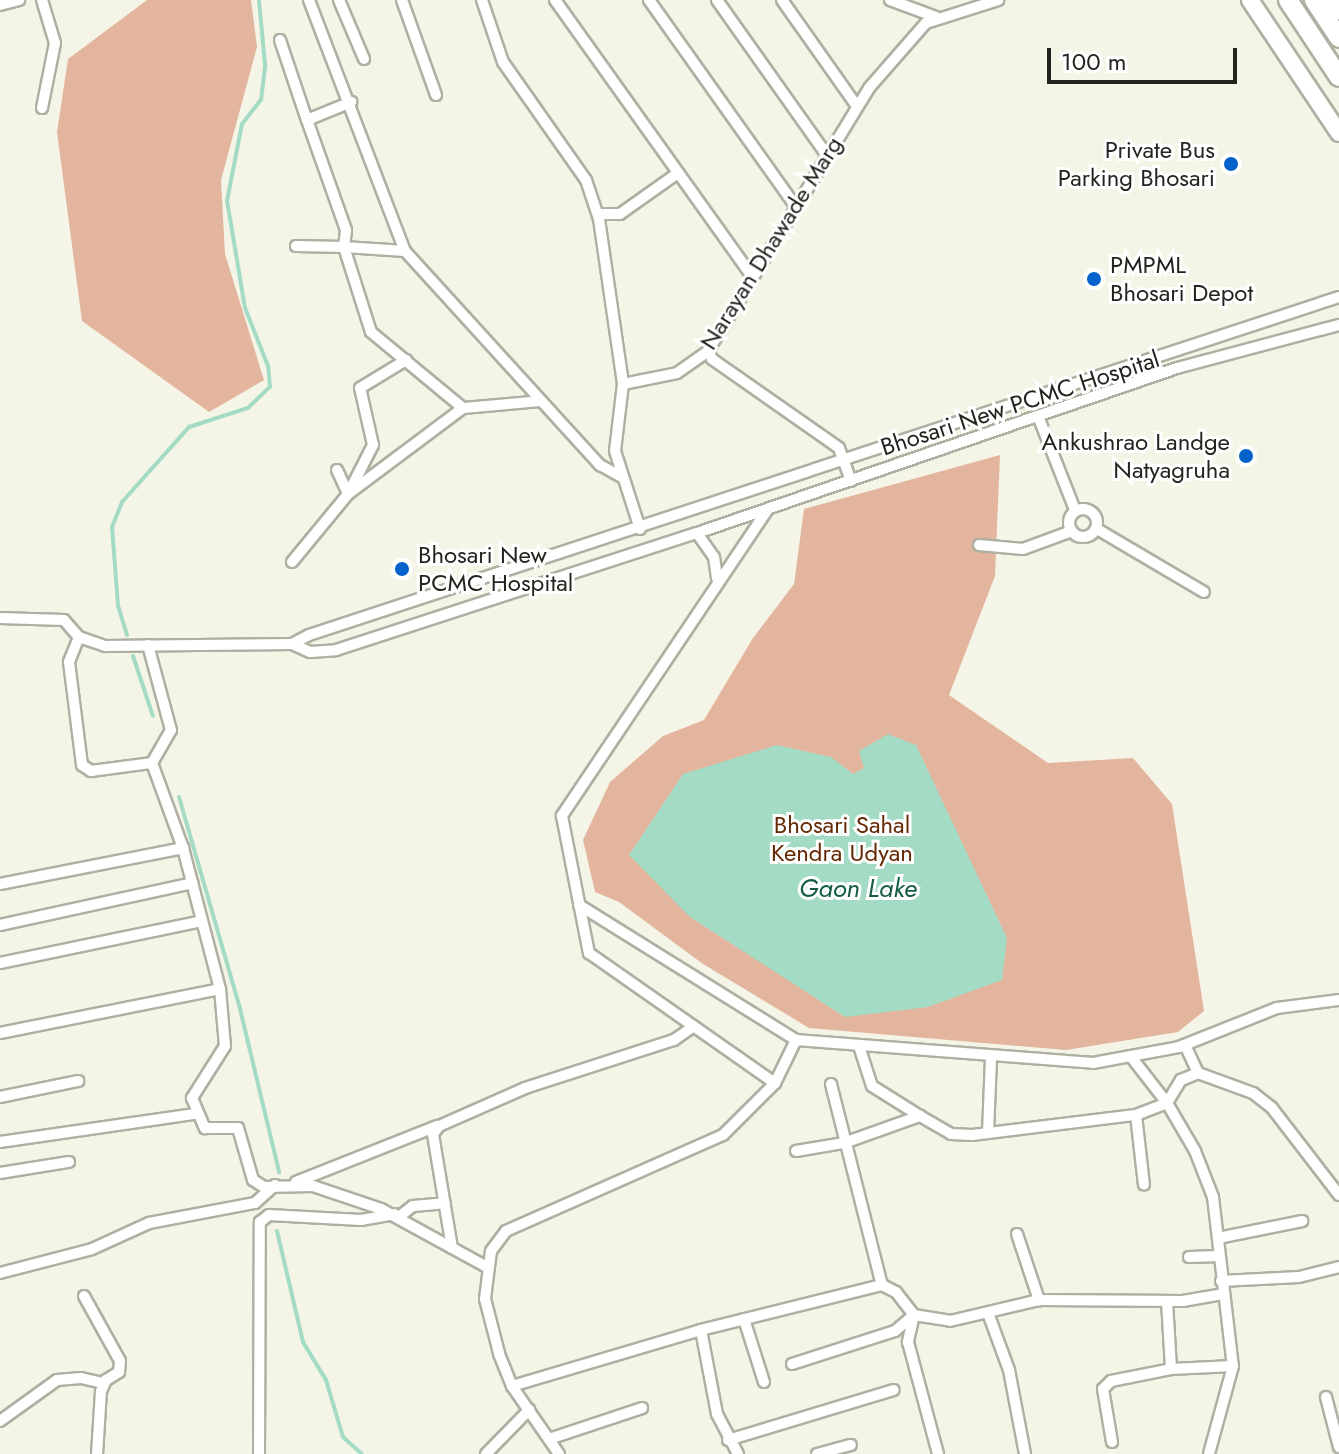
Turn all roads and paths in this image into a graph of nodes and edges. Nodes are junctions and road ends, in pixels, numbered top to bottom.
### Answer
1 (19, 0) edge
2 (42, 0) edge
3 (309, 0) edge
4 (339, 0) edge
5 (402, 0) edge
6 (482, 0) edge
7 (555, 0) edge
8 (649, 0) edge
9 (717, 0) edge
10 (782, 0) edge
11 (890, 0) edge
12 (998, 0) edge
13 (1250, 0) edge
14 (1288, 0) edge
15 (1314, 0) edge
16 (1333, 0) edge
17 (977, 3) edge
18 (0, 5) edge
19 (1339, 11) edge
20 (936, 17) junction
21 (1339, 38) edge
22 (280, 40) dead end
23 (364, 59) dead end
24 (1339, 77) edge
25 (436, 95) dead end
26 (351, 102) junction
27 (856, 105) junction
28 (42, 108) dead end
29 (307, 120) junction
30 (1339, 133) edge
31 (826, 154) junction
32 (678, 173) junction
33 (794, 204) junction
34 (598, 214) junction
35 (296, 246) dead end
36 (344, 247) junction
37 (405, 251) junction
38 (752, 276) junction
39 (1339, 297) edge
40 (1339, 325) edge
41 (708, 351) junction
42 (406, 360) junction
43 (623, 384) junction
44 (541, 401) junction
45 (463, 408) junction
46 (1038, 416) junction
47 (844, 461) junction
48 (337, 470) dead end
49 (620, 476) junction
50 (851, 481) junction
51 (348, 494) junction
52 (741, 496) junction
53 (702, 509) junction
54 (768, 509) junction
55 (1075, 510) junction
56 (748, 516) junction
57 (640, 529) junction
58 (709, 529) junction
59 (1097, 529) junction
60 (1072, 531) junction
61 (697, 533) junction
62 (979, 545) dead end
63 (292, 562) dead end
64 (717, 579) junction
65 (1204, 592) dead end
66 (0, 618) edge
67 (79, 637) junction
68 (292, 644) junction
69 (148, 645) junction
70 (152, 763) junction
71 (183, 848) junction
72 (192, 883) junction
73 (0, 884) edge
74 (579, 905) junction
75 (202, 921) junction
76 (0, 925) edge
77 (0, 963) edge
78 (220, 989) junction
79 (1339, 1000) edge
80 (694, 1026) junction
81 (0, 1033) edge
82 (796, 1040) junction
83 (1185, 1045) junction
84 (859, 1046) junction
85 (991, 1057) junction
86 (1132, 1058) junction
87 (1198, 1073) junction
88 (78, 1081) dead end
89 (775, 1083) junction
90 (831, 1084) dead end
91 (0, 1097) edge
92 (1167, 1103) junction
93 (195, 1114) junction
94 (1136, 1115) junction
95 (920, 1116) junction
96 (439, 1126) junction
97 (988, 1133) junction
98 (0, 1142) edge
99 (844, 1143) junction
100 (796, 1151) dead end
101 (69, 1162) dead end
102 (0, 1173) edge
103 (294, 1183) junction
104 (275, 1185) junction
105 (1144, 1185) dead end
106 (1339, 1195) edge
107 (445, 1203) junction
108 (397, 1215) junction
109 (1302, 1221) dead end
110 (1017, 1234) dead end
111 (1218, 1238) junction
112 (452, 1248) junction
113 (1219, 1256) junction
114 (1189, 1257) dead end
115 (487, 1267) junction
116 (1336, 1269) edge
117 (0, 1273) edge
118 (1221, 1281) junction
119 (882, 1285) junction
120 (1222, 1294) junction
121 (84, 1296) dead end
122 (1039, 1300) junction
123 (1167, 1301) junction
124 (988, 1313) junction
125 (914, 1315) junction
126 (744, 1319) junction
127 (701, 1330) junction
128 (792, 1364) dead end
129 (1233, 1366) junction
130 (1171, 1369) junction
131 (764, 1382) dead end
132 (103, 1383) junction
133 (512, 1386) junction
134 (894, 1390) dead end
135 (1326, 1397) dead end
136 (642, 1408) dead end
137 (529, 1410) junction
138 (0, 1421) edge
139 (552, 1438) junction
140 (728, 1440) junction
141 (1112, 1442) dead end
142 (851, 1445) dead end
143 (1339, 1447) edge
144 (97, 1454) edge
145 (259, 1454) edge
146 (486, 1454) edge
147 (559, 1454) edge
148 (738, 1454) edge
149 (817, 1454) edge
150 (938, 1454) edge
151 (1025, 1454) edge
152 (1209, 1454) edge

1 - 18 street
2 - 28 street
3 - 26 street
4 - 23 street
5 - 25 street
6 - 34 street
7 - 32 street
8 - 33 street
9 - 31 street
10 - 27 street
11 - 20 street
12 - 17 street
13 - 30 main road
14 - 24 highway
15 - 21 highway
16 - 19 main road
17 - 20 street
20 - 27 street, Narayan Dhawade Marg
22 - 29 street
26 - 29 street
26 - 37 street
27 - 31 street, Narayan Dhawade Marg
29 - 36 street
31 - 33 street, Narayan Dhawade Marg
32 - 34 street
32 - 38 street
33 - 38 street, Narayan Dhawade Marg
34 - 43 street
35 - 36 street
36 - 37 street
36 - 42 street
37 - 44 street
38 - 41 street, Narayan Dhawade Marg
39 - 47 street, Bhosari New PCMC Hospital
40 - 46 street, Bhosari New PCMC Hospital
41 - 43 street, Narayan Dhawade Marg
41 - 47 street
42 - 45 street
42 - 51 street
43 - 49 street
44 - 45 street
44 - 49 street
45 - 51 street
46 - 50 street, Bhosari New PCMC Hospital
46 - 55 street
47 - 50 street
47 - 52 street, Bhosari New PCMC Hospital
48 - 51 street
49 - 57 street
50 - 54 street, Bhosari New PCMC Hospital
51 - 63 street
52 - 53 street, Bhosari New PCMC Hospital
52 - 56 street
53 - 57 street, Bhosari New PCMC Hospital
53 - 58 street
54 - 56 street, Bhosari New PCMC Hospital
54 - 64 street
55 - 59 street
55 - 60 street
56 - 58 street, Bhosari New PCMC Hospital
57 - 68 street, Bhosari New PCMC Hospital
58 - 61 street, Bhosari New PCMC Hospital
59 - 60 street
59 - 65 street
60 - 62 street
61 - 64 street
61 - 68 street, Bhosari New PCMC Hospital
64 - 74 street
66 - 67 street, Bhosari New PCMC Hospital
67 - 69 street, Bhosari New PCMC Hospital
67 - 70 street
68 - 69 street, Bhosari New PCMC Hospital
69 - 70 street
70 - 71 street
71 - 72 street
71 - 73 street
72 - 75 street
72 - 76 street
74 - 80 street
74 - 82 street
75 - 77 street
75 - 78 street
78 - 81 street
78 - 93 street
79 - 83 street
80 - 89 street
80 - 96 street
82 - 84 street
82 - 89 street
83 - 86 street
83 - 87 street
84 - 85 street
84 - 95 street
85 - 86 street
85 - 97 street
86 - 92 street
87 - 92 street
87 - 106 street
88 - 91 street
89 - 115 street
90 - 99 street
92 - 94 street
92 - 111 street
93 - 98 street
93 - 104 street
94 - 97 street
94 - 105 street
95 - 97 street
95 - 99 street
96 - 103 street
96 - 107 street
99 - 100 street
99 - 119 street
101 - 102 street
103 - 104 street
103 - 108 street
104 - 117 street
107 - 108 street
107 - 112 street
108 - 112 street
108 - 145 street
109 - 111 street
110 - 122 street
111 - 113 street
112 - 115 street
113 - 114 street
113 - 118 street
115 - 133 street
116 - 118 street
118 - 120 street
119 - 125 street
119 - 126 street
120 - 123 street
120 - 129 street
121 - 132 street
122 - 123 street
122 - 124 street
123 - 130 street
124 - 125 street
124 - 151 street
125 - 128 street
125 - 150 street
126 - 127 street
126 - 131 street
127 - 133 street
127 - 140 street
129 - 130 street
129 - 152 street
130 - 141 street
132 - 138 street
132 - 144 street
133 - 137 street
134 - 140 street
135 - 143 street
136 - 139 street
137 - 139 street
137 - 146 street
139 - 147 street
140 - 148 street
142 - 149 street

